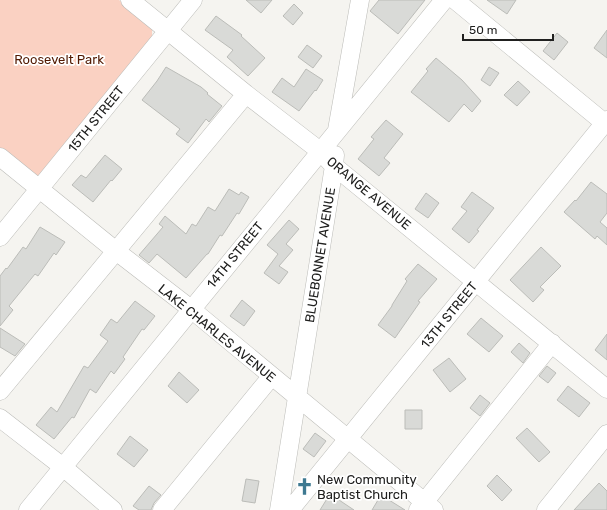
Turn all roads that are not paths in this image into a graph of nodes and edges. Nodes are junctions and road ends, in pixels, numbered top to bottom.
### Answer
1 (130, 0) edge
2 (193, 0) edge
3 (360, 0) edge
4 (444, 0) edge
5 (455, 0) edge
6 (168, 31) junction
7 (246, 94) junction
8 (606, 123) edge
9 (336, 132) junction
10 (320, 151) junction
11 (0, 157) edge
12 (334, 166) junction
13 (39, 189) junction
14 (0, 237) edge
15 (116, 251) junction
16 (476, 282) junction
17 (191, 309) junction
18 (552, 343) junction
19 (271, 377) junction
20 (607, 389) edge
21 (0, 391) edge
22 (297, 398) junction
23 (0, 418) edge
24 (607, 434) edge
25 (348, 439) junction
26 (63, 467) junction
27 (426, 507) edge
28 (28, 510) edge
29 (113, 510) edge
30 (162, 510) edge
31 (279, 510) edge
32 (290, 510) edge
33 (546, 510) edge

1 - 6 street, ORANGE AVENUE
2 - 6 street, 15TH STREET
3 - 9 street, BLUEBONNET AVENUE
4 - 9 street, 14TH STREET
5 - 8 street
6 - 7 street, ORANGE AVENUE
6 - 13 street, 15TH STREET
7 - 10 street, ORANGE AVENUE
7 - 15 street
8 - 16 street, 13TH STREET
9 - 10 street, 14TH STREET
9 - 12 street, BLUEBONNET AVENUE
10 - 12 street, ORANGE AVENUE
10 - 17 street, 14TH STREET
11 - 13 street, LAKE CHARLES AVENUE
12 - 16 street, ORANGE AVENUE
12 - 22 street, BLUEBONNET AVENUE
13 - 14 street, 15TH STREET
13 - 15 street, LAKE CHARLES AVENUE
15 - 17 street, LAKE CHARLES AVENUE
15 - 21 street
16 - 18 street, ORANGE AVENUE
16 - 25 street, 13TH STREET
17 - 19 street, LAKE CHARLES AVENUE
17 - 26 street, 14TH STREET
18 - 20 street, ORANGE AVENUE
18 - 27 street
19 - 22 street, LAKE CHARLES AVENUE
19 - 30 street
22 - 25 street, LAKE CHARLES AVENUE
22 - 31 street, BLUEBONNET AVENUE
23 - 26 street
24 - 33 street
25 - 27 street, LAKE CHARLES AVENUE
25 - 32 street, 13TH STREET
26 - 28 street, 14TH STREET
26 - 29 street

